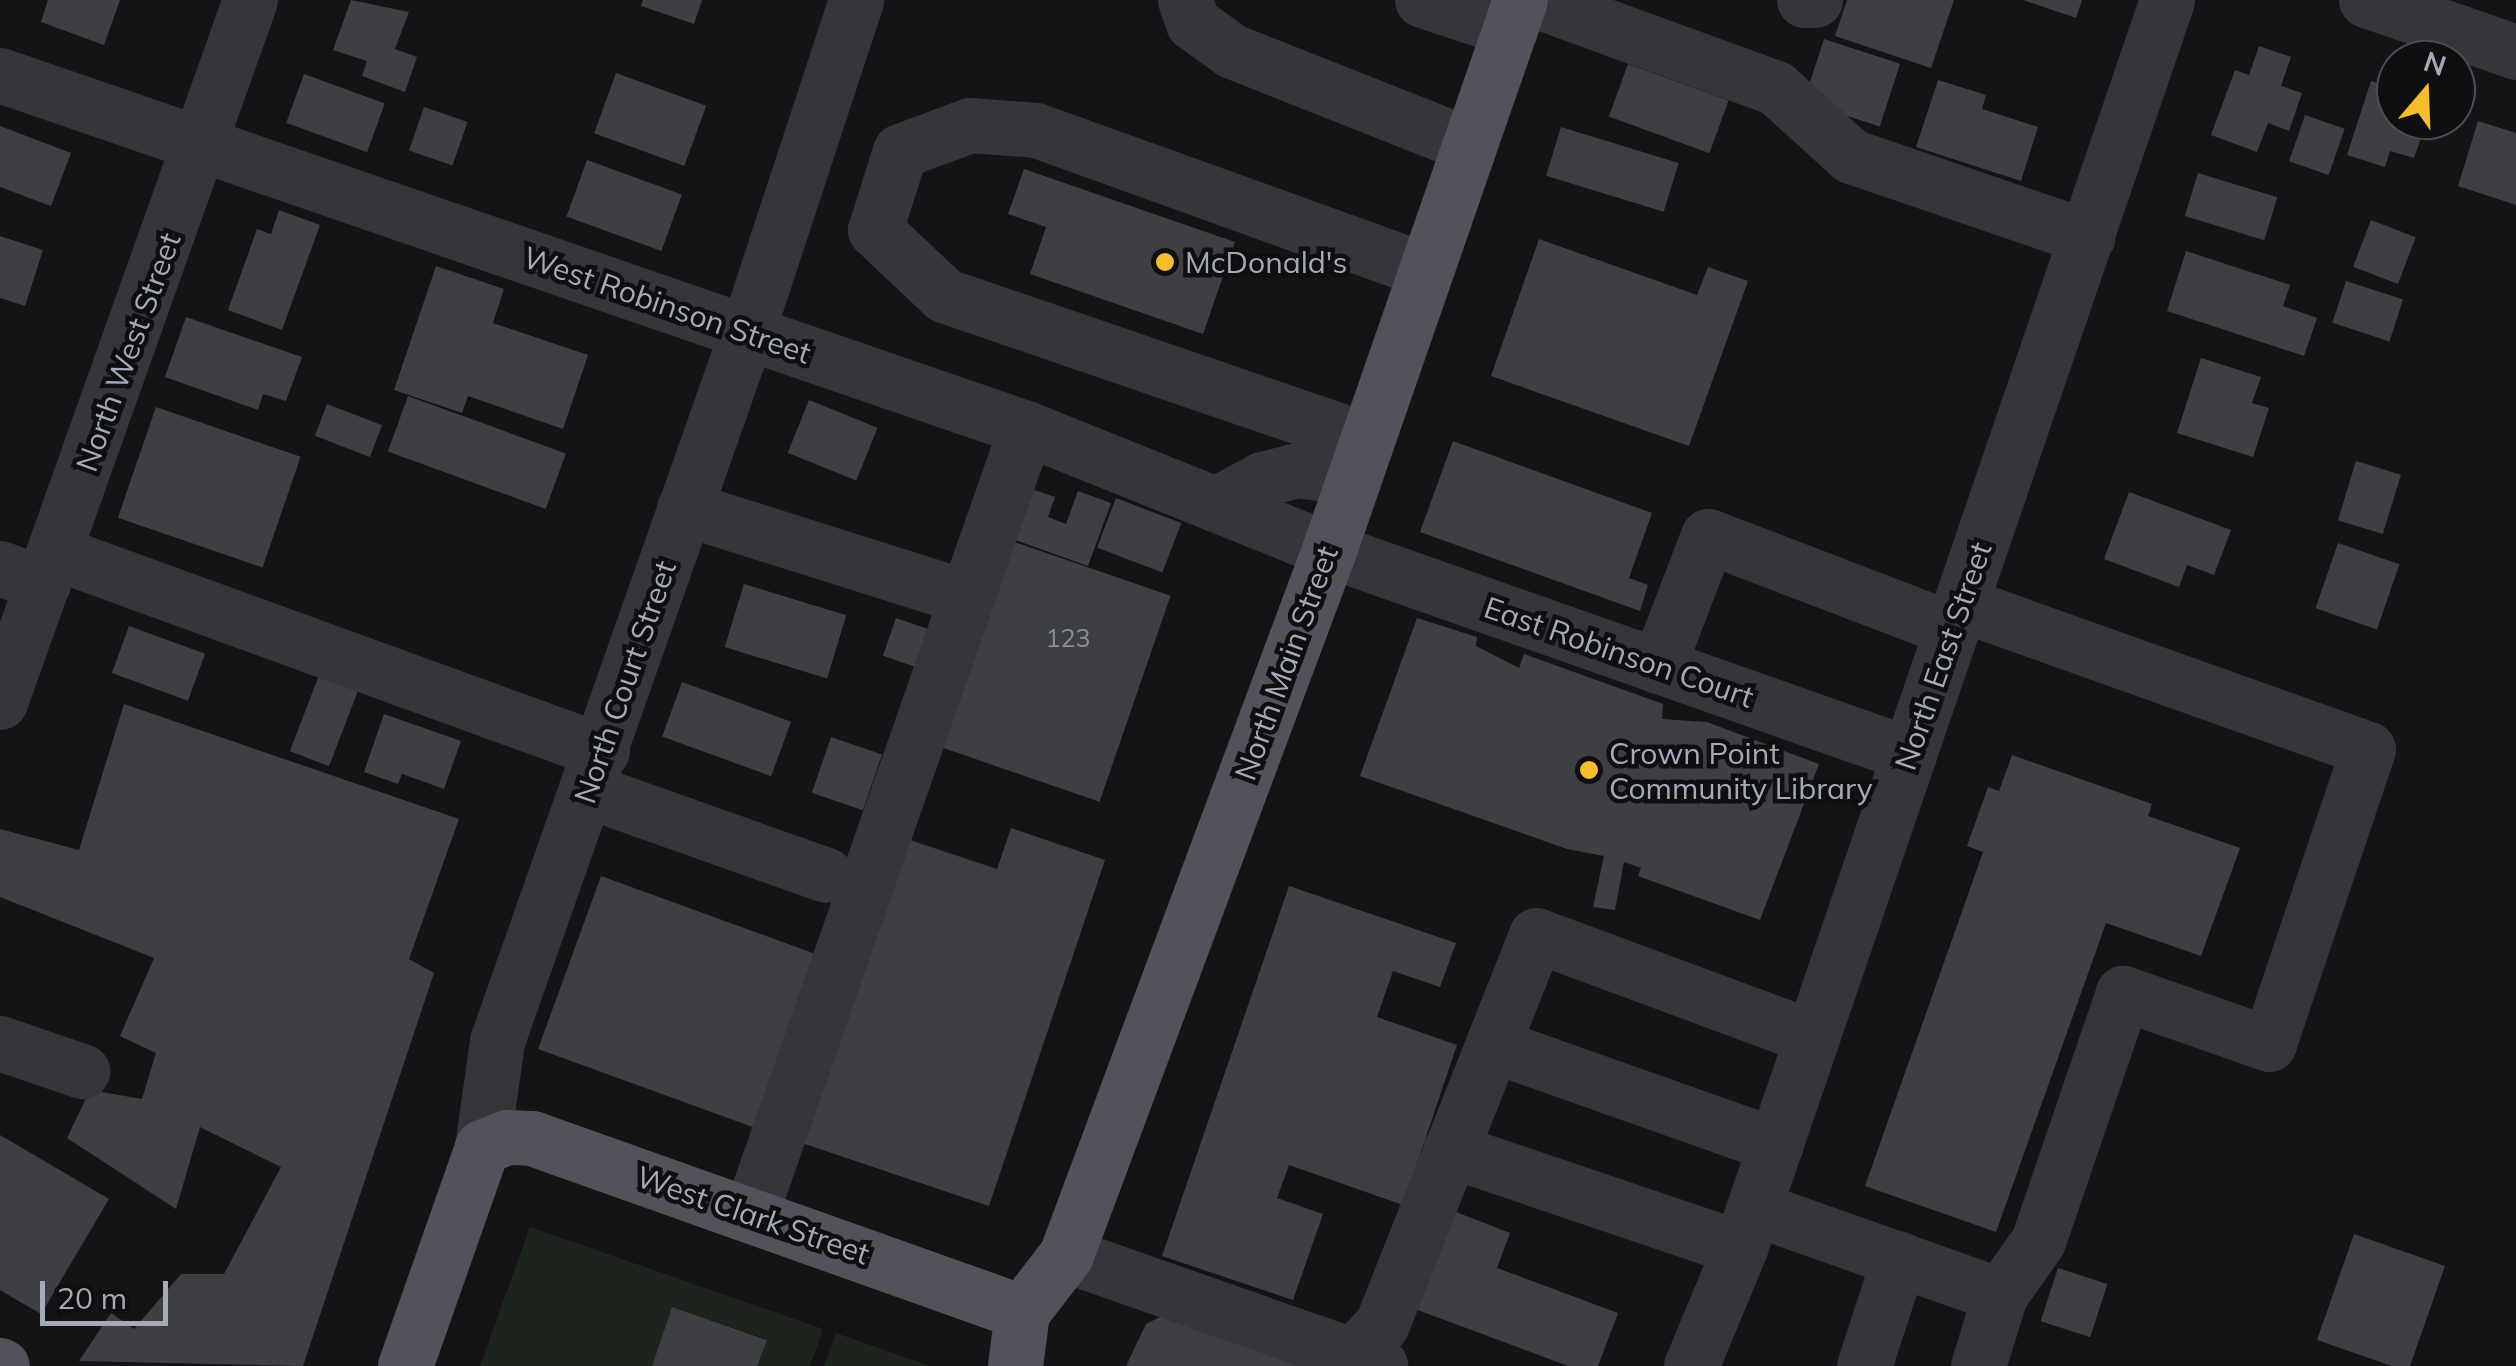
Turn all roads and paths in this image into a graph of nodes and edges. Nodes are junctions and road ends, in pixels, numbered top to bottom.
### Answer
1 (250, 0) edge
2 (856, 0) edge
3 (1186, 0) edge
4 (1422, 0) edge
5 (1804, 0) edge
6 (1815, 0) edge
7 (2167, 0) edge
8 (2366, 0) edge
9 (1521, 10) edge
10 (2516, 52) edge
11 (0, 75) edge
12 (203, 145) junction
13 (1468, 145) junction
14 (2087, 236) junction
15 (1424, 270) junction
16 (747, 332) junction
17 (1026, 428) junction
18 (1358, 459) junction
19 (1218, 503) junction
20 (684, 508) junction
21 (1328, 550) junction
22 (32, 568) edge
23 (963, 596) junction
24 (1956, 617) junction
25 (1658, 666) junction
26 (0, 702) edge
27 (1909, 754) junction
28 (595, 771) junction
29 (826, 875) dead end
30 (1812, 1036) junction
31 (0, 1043) edge
32 (1493, 1045) junction
33 (82, 1071) dead end
34 (1776, 1145) junction
35 (482, 1147) junction
36 (1450, 1150) junction
37 (750, 1215) junction
38 (1747, 1228) junction
39 (1066, 1255) junction
40 (1899, 1259) junction
41 (2000, 1295) junction
42 (1022, 1312) junction
43 (1358, 1362) edge
44 (405, 1366) edge
45 (1015, 1366) edge
46 (1691, 1366) edge
47 (1864, 1366) edge
48 (1978, 1366) edge

1 - 12 street, North West Street
2 - 16 street, North Court Street
3 - 13 street
4 - 9 street
5 - 6 street
7 - 14 street, North East Street
8 - 10 street
9 - 13 main road, North Main Street
9 - 14 street
11 - 12 street, West Robinson Street
12 - 16 street, West Robinson Street
12 - 22 street, North West Street
13 - 15 main road, North Main Street
14 - 24 street, North East Street
15 - 18 main road, North Main Street
15 - 18 street
16 - 17 street, West Robinson Street
16 - 20 street, North Court Street
17 - 19 street, West Robinson Street
17 - 23 street
18 - 19 street
18 - 21 main road, North Main Street
19 - 21 street, West Robinson Street
20 - 23 street
20 - 28 street, North Court Street
21 - 25 street, East Robinson Court
21 - 39 main road, North Main Street
22 - 26 street, North West Street
22 - 28 street
23 - 37 street
24 - 25 street
24 - 27 street, North East Street
24 - 41 street
25 - 27 street, East Robinson Court
27 - 30 street, North East Street
28 - 29 street
28 - 35 street, North Court Street
30 - 32 street
30 - 34 street, North East Street
31 - 33 street
32 - 34 street
32 - 36 street
34 - 38 street, North East Street
35 - 37 main road, West Clark Street
35 - 44 main road, North Court Street
36 - 38 street
36 - 43 street
37 - 42 main road, West Clark Street
38 - 40 street
38 - 46 street, North East Street
39 - 42 main road, North Main Street
39 - 43 street
40 - 41 street
40 - 47 street
41 - 48 street
42 - 45 main road

